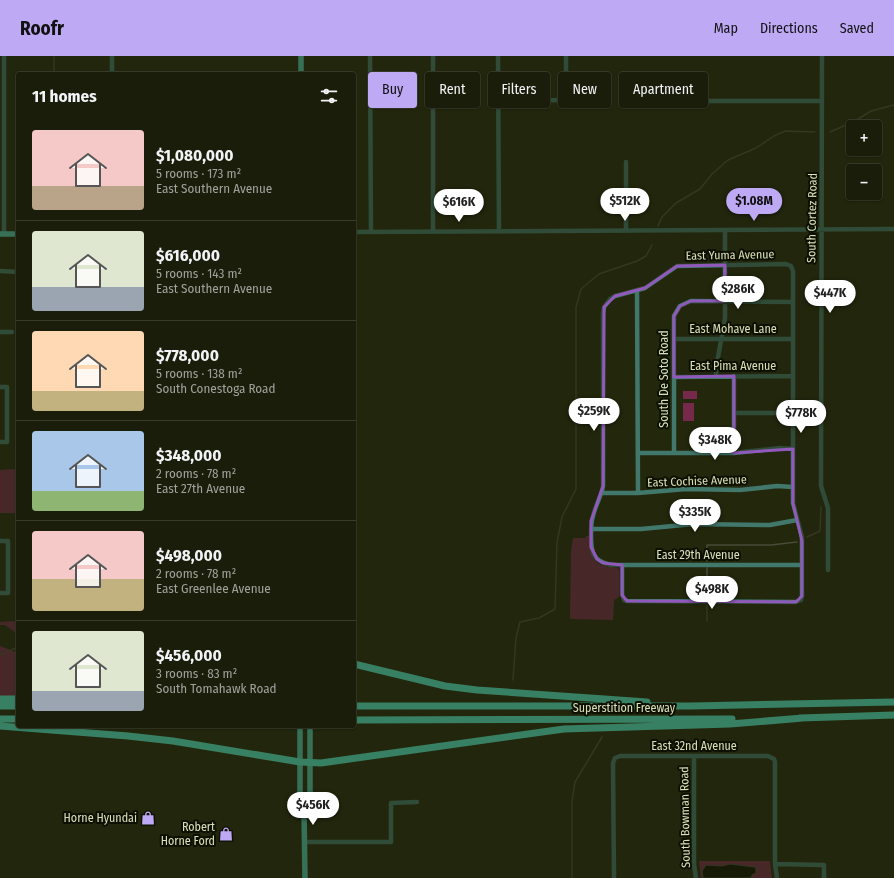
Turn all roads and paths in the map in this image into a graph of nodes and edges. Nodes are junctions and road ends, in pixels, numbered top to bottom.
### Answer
1 (4, 56) edge
2 (112, 56) edge
3 (301, 56) edge
4 (370, 56) edge
5 (433, 56) edge
6 (498, 56) edge
7 (566, 56) edge
8 (822, 56) edge
9 (2, 70) edge
10 (112, 72) edge
11 (301, 72) edge
12 (498, 72) edge
13 (550, 100) edge
14 (708, 100) edge
15 (822, 101) junction
16 (498, 108) edge
17 (626, 162) dead end
18 (894, 229) edge
19 (725, 230) junction
20 (822, 230) junction
21 (499, 231) junction
22 (626, 231) junction
23 (356, 232) edge
24 (371, 232) junction
25 (433, 232) junction
26 (2, 234) edge
27 (16, 234) edge
28 (725, 265) junction
29 (0, 271) edge
30 (16, 272) edge
31 (638, 290) junction
32 (725, 302) junction
33 (793, 302) junction
34 (0, 332) edge
35 (12, 332) dead end
36 (674, 339) junction
37 (722, 339) junction
38 (793, 339) junction
39 (716, 376) junction
40 (734, 376) junction
41 (793, 376) junction
42 (674, 377) junction
43 (0, 387) edge
44 (734, 413) junction
45 (793, 413) junction
46 (821, 413) junction
47 (0, 442) edge
48 (793, 449) junction
49 (638, 453) junction
50 (674, 453) junction
51 (734, 453) junction
52 (793, 487) junction
53 (602, 493) junction
54 (638, 493) junction
55 (797, 520) junction
56 (591, 529) junction
57 (0, 541) edge
58 (622, 565) junction
59 (802, 565) junction
60 (828, 570) dead end
61 (0, 593) edge
62 (356, 664) edge
63 (16, 698) edge
64 (0, 699) edge
65 (894, 700) edge
66 (0, 706) edge
67 (16, 706) edge
68 (356, 706) edge
69 (691, 706) junction
70 (894, 715) edge
71 (803, 718) junction
72 (0, 719) edge
73 (16, 719) edge
74 (356, 720) edge
75 (0, 726) edge
76 (16, 727) edge
77 (26, 728) edge
78 (300, 728) edge
79 (310, 728) edge
80 (694, 756) junction
81 (300, 762) junction
82 (310, 762) junction
83 (417, 802) dead end
84 (304, 811) junction
85 (305, 842) junction
86 (775, 864) junction
87 (305, 878) edge
88 (614, 878) edge
89 (696, 878) edge
90 (777, 878) edge
91 (824, 878) edge

1 - 9 street
2 - 10 street
3 - 11 main road
4 - 24 street
5 - 25 street
6 - 12 street
7 - 13 street
8 - 15 street, South Cortez Road
9 - 26 street
14 - 15 street
15 - 20 street, South Cortez Road
16 - 21 street
17 - 22 street
18 - 20 street
19 - 20 street
19 - 22 street
19 - 28 street
20 - 46 street, South Cortez Road
21 - 22 street
21 - 25 street
23 - 24 street
24 - 25 street
26 - 27 main road
28 - 31 street, East Yuma Avenue
28 - 32 street
28 - 33 street, East Yuma Avenue
29 - 30 street
31 - 49 street
31 - 53 street, East Yuma Avenue
32 - 33 street
32 - 36 street, South De Soto Road
32 - 37 street
33 - 38 street
34 - 35 street
36 - 37 street, East Mohave Lane
36 - 42 street, South De Soto Road
37 - 38 street, East Mohave Lane
37 - 39 street
38 - 41 street
39 - 40 street, East Pima Avenue
39 - 42 street, East Pima Avenue
40 - 41 street, East Pima Avenue
40 - 44 street
41 - 45 street
42 - 50 street, South De Soto Road
43 - 47 street
44 - 45 street
44 - 51 street
45 - 46 street
45 - 48 street
46 - 60 street, South Cortez Road
48 - 51 street
48 - 52 street
49 - 50 street
49 - 54 street
50 - 51 street
52 - 54 street, East Cochise Avenue
52 - 55 street
53 - 54 street, East Cochise Avenue
53 - 56 street
55 - 56 street
55 - 59 street
56 - 58 street, East 29th Avenue
57 - 61 street
58 - 59 street, East 29th Avenue
58 - 59 street
62 - 69 highway
63 - 64 highway
65 - 69 highway, Superstition Freeway
66 - 67 highway
68 - 69 highway, Superstition Freeway
70 - 71 highway, Superstition Freeway
71 - 74 highway, Superstition Freeway
71 - 82 highway
72 - 73 highway
75 - 76 highway
77 - 81 highway
78 - 81 main road
79 - 82 main road
80 - 86 street, East 32nd Avenue
80 - 88 street, East 32nd Avenue
80 - 89 street, South Bowman Road
81 - 82 highway
81 - 84 main road
82 - 84 main road
83 - 85 street
84 - 85 main road
85 - 87 main road
86 - 90 street
86 - 91 street

